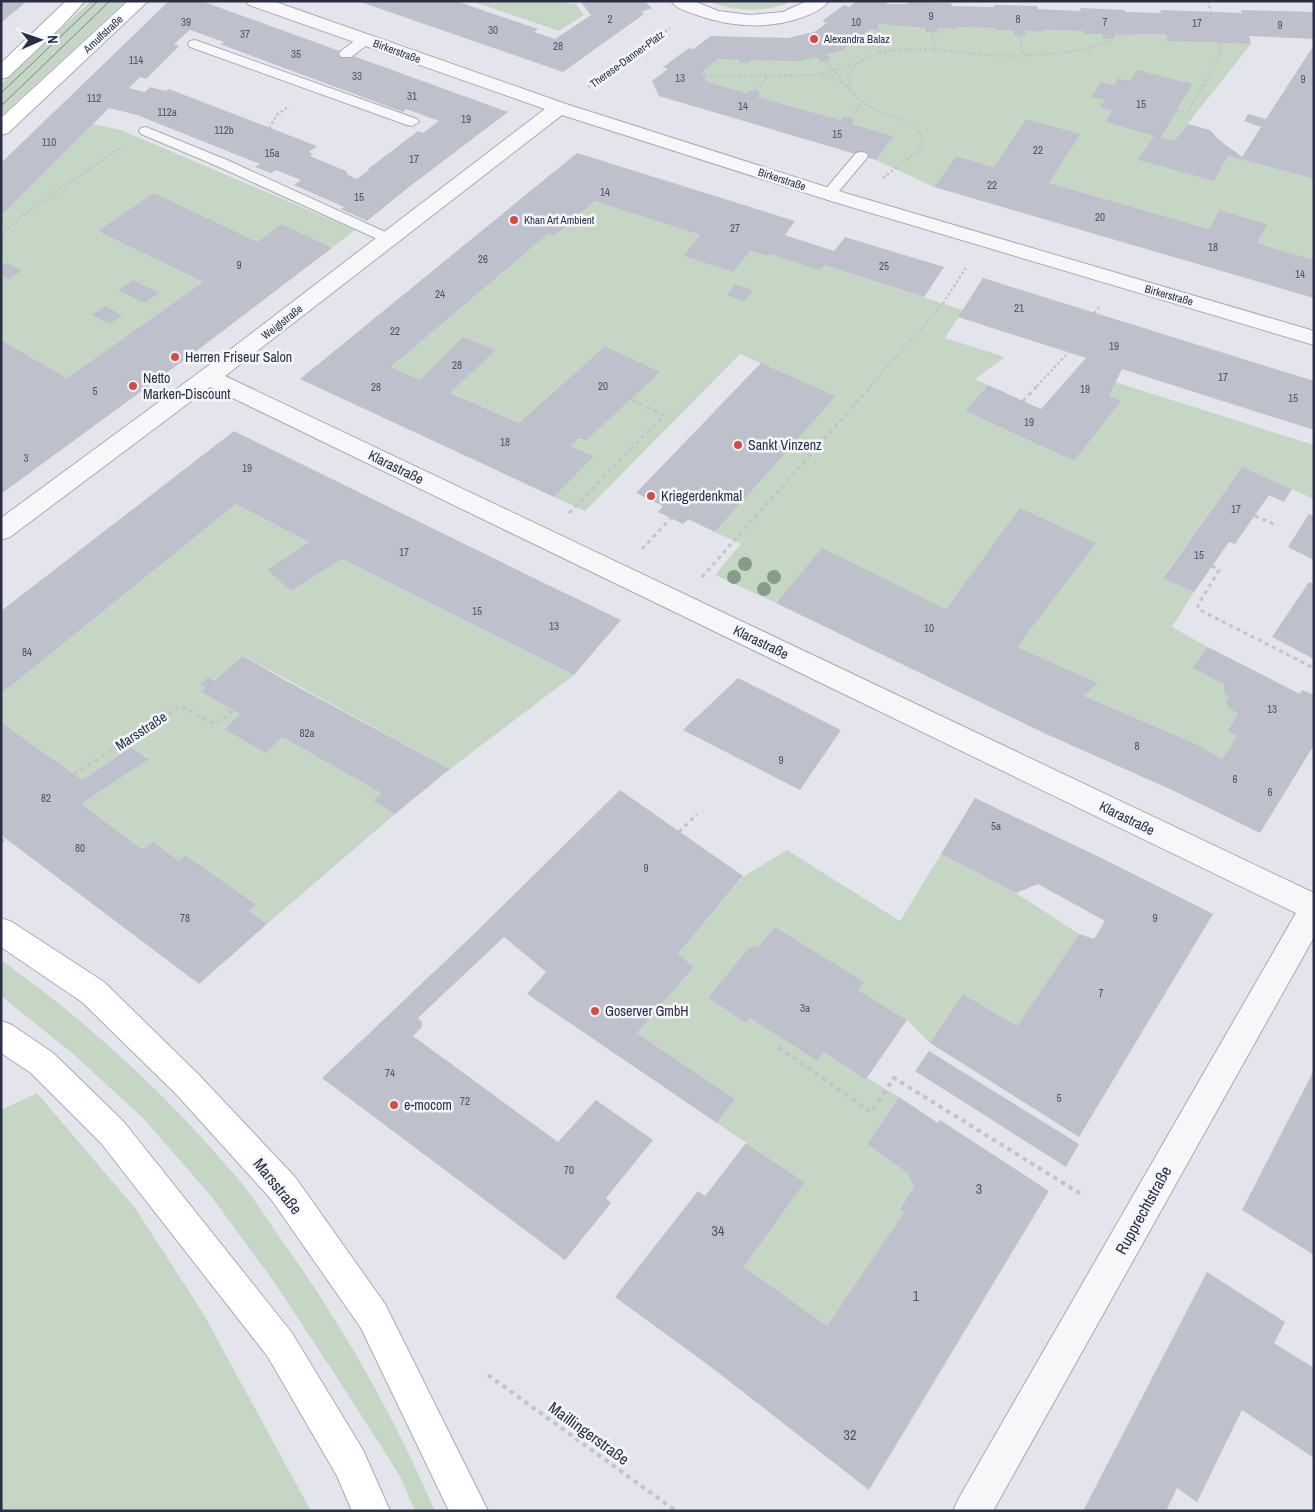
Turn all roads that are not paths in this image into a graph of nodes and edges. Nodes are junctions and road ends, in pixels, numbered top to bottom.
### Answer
1 (76, 1) edge
2 (138, 1) edge
3 (255, 1) edge
4 (820, 1) edge
5 (688, 6) edge
6 (366, 40) junction
7 (195, 44) dead end
8 (346, 54) dead end
9 (1, 72) edge
10 (559, 108) junction
11 (412, 122) dead end
12 (1, 129) edge
13 (146, 131) road end
14 (861, 156) dead end
15 (829, 194) junction
16 (388, 240) junction
17 (1314, 338) edge
18 (209, 377) junction
19 (1, 531) edge
20 (1314, 908) edge
21 (1, 931) edge
22 (1, 1035) edge
23 (371, 1511) edge
24 (470, 1511) edge
25 (972, 1511) edge

1 - 9 main road
2 - 12 main road, Arnulfstraße
3 - 6 street, Birkerstraße
4 - 5 street
6 - 8 lane
6 - 10 street, Birkerstraße
7 - 11 lane
10 - 15 street, Birkerstraße
10 - 16 street, Weiglstraße
13 - 16 lane
14 - 15 lane
15 - 17 street, Birkerstraße
16 - 18 street, Weiglstraße
18 - 19 street, Weiglstraße
18 - 20 street, Klarastraße
20 - 25 street, Rupprechtstraße
21 - 24 main road, Marsstraße
22 - 23 main road

